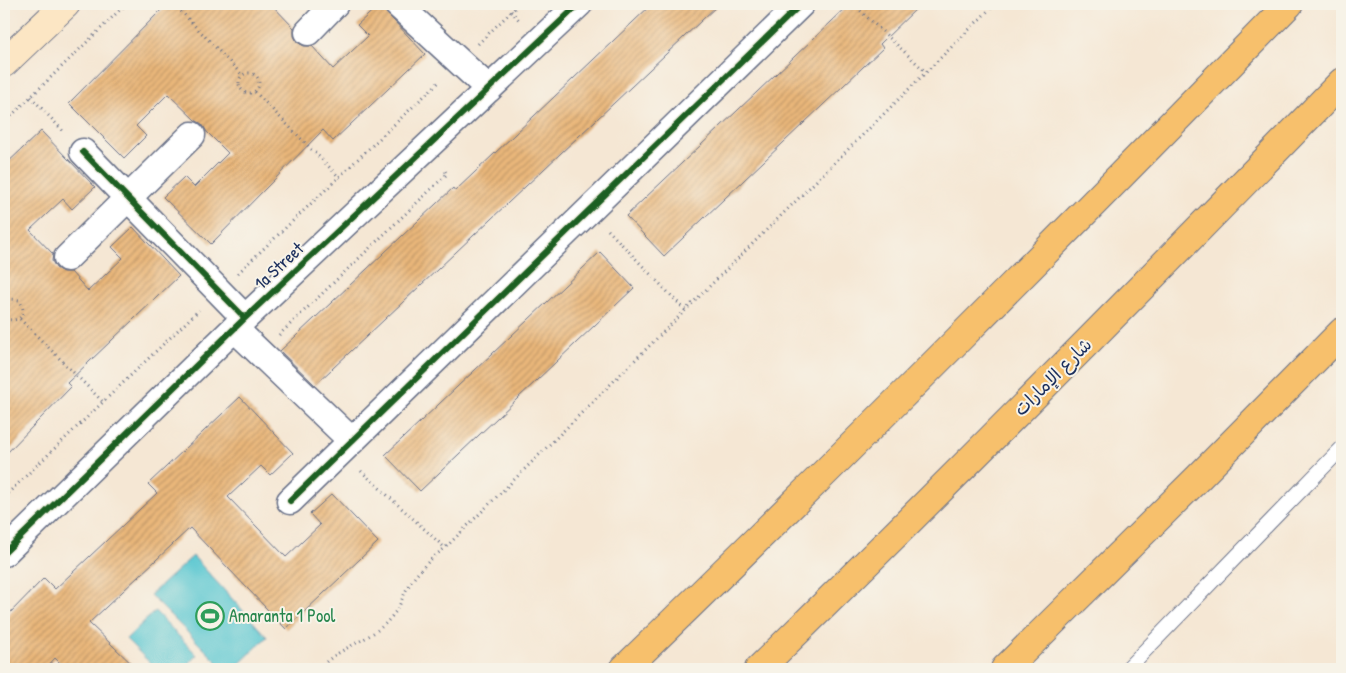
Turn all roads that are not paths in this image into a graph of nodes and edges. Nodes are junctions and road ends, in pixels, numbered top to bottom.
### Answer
1 (66, 4) edge
2 (335, 4) edge
3 (397, 4) edge
4 (579, 4) edge
5 (801, 4) edge
6 (1289, 4) edge
7 (308, 32) dead end
8 (4, 63) edge
9 (1342, 82) edge
10 (489, 89) junction
11 (192, 135) dead end
12 (82, 152) road end
13 (128, 198) junction
14 (67, 258) dead end
15 (240, 324) junction
16 (1342, 332) edge
17 (347, 447) junction
18 (1342, 448) edge
19 (290, 501) dead end
20 (4, 552) edge
21 (624, 669) edge
22 (759, 669) edge
23 (1005, 669) edge
24 (1128, 669) edge

1 - 8 street
2 - 7 street
3 - 10 street
4 - 10 street, 1a Street
5 - 17 street
6 - 21 highway
9 - 22 highway, شارع الإمارات
10 - 15 street, 1a Street
11 - 13 street
12 - 13 street
13 - 14 street
13 - 15 street
15 - 17 street
15 - 20 street, 1a Street
16 - 23 highway
17 - 19 street
18 - 24 lane

